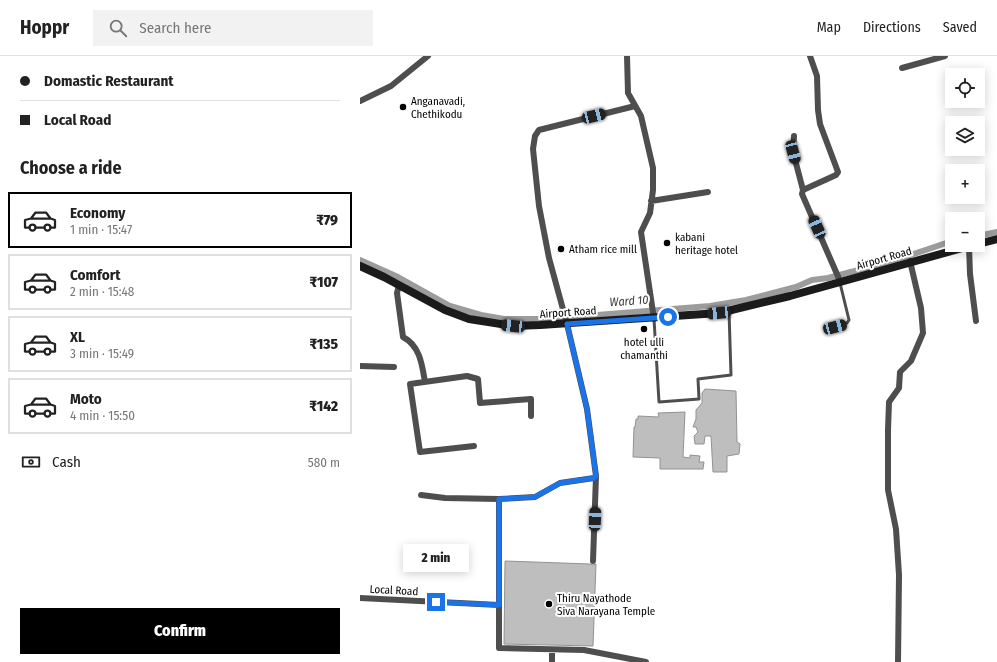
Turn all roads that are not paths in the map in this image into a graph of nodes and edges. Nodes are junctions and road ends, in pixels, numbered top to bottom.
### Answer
1 (428, 56) edge
2 (627, 56) edge
3 (810, 56) edge
4 (945, 56) edge
5 (934, 57) edge
6 (902, 68) dead end
7 (360, 101) edge
8 (635, 106) junction
9 (794, 136) dead end
10 (803, 190) junction
11 (708, 192) dead end
12 (651, 201) junction
13 (997, 239) edge
14 (985, 242) edge
15 (947, 252) edge
16 (971, 252) edge
17 (910, 261) junction
18 (360, 266) edge
19 (840, 281) junction
20 (399, 285) junction
21 (729, 311) junction
22 (653, 317) junction
23 (976, 321) dead end
24 (567, 323) junction
25 (835, 327) dead end
26 (360, 366) edge
27 (394, 367) dead end
28 (425, 382) junction
29 (531, 416) dead end
30 (474, 446) dead end
31 (596, 476) junction
32 (421, 495) dead end
33 (499, 499) junction
34 (593, 561) dead end
35 (360, 598) edge
36 (499, 605) junction
37 (552, 650) junction
38 (552, 662) edge
39 (646, 662) edge
40 (898, 662) edge

1 - 7 street
2 - 8 street
3 - 10 street
4 - 5 street
5 - 6 street
8 - 12 street
8 - 24 street
9 - 10 street
10 - 19 street
11 - 12 street
12 - 22 street
13 - 14 main road
15 - 17 main road, Airport Road
16 - 23 street
17 - 19 main road, Airport Road
17 - 40 street
18 - 20 main road, Airport Road
19 - 21 main road, Airport Road
19 - 25 lane
20 - 24 main road, Airport Road
20 - 28 street
21 - 22 main road, Airport Road
21 - 22 lane
22 - 24 main road, Airport Road
24 - 31 street
26 - 27 street
28 - 29 street
28 - 30 street
31 - 33 street
31 - 34 street
32 - 33 street
33 - 36 street
35 - 36 street, Local Road
36 - 37 street
37 - 38 street
37 - 39 street

